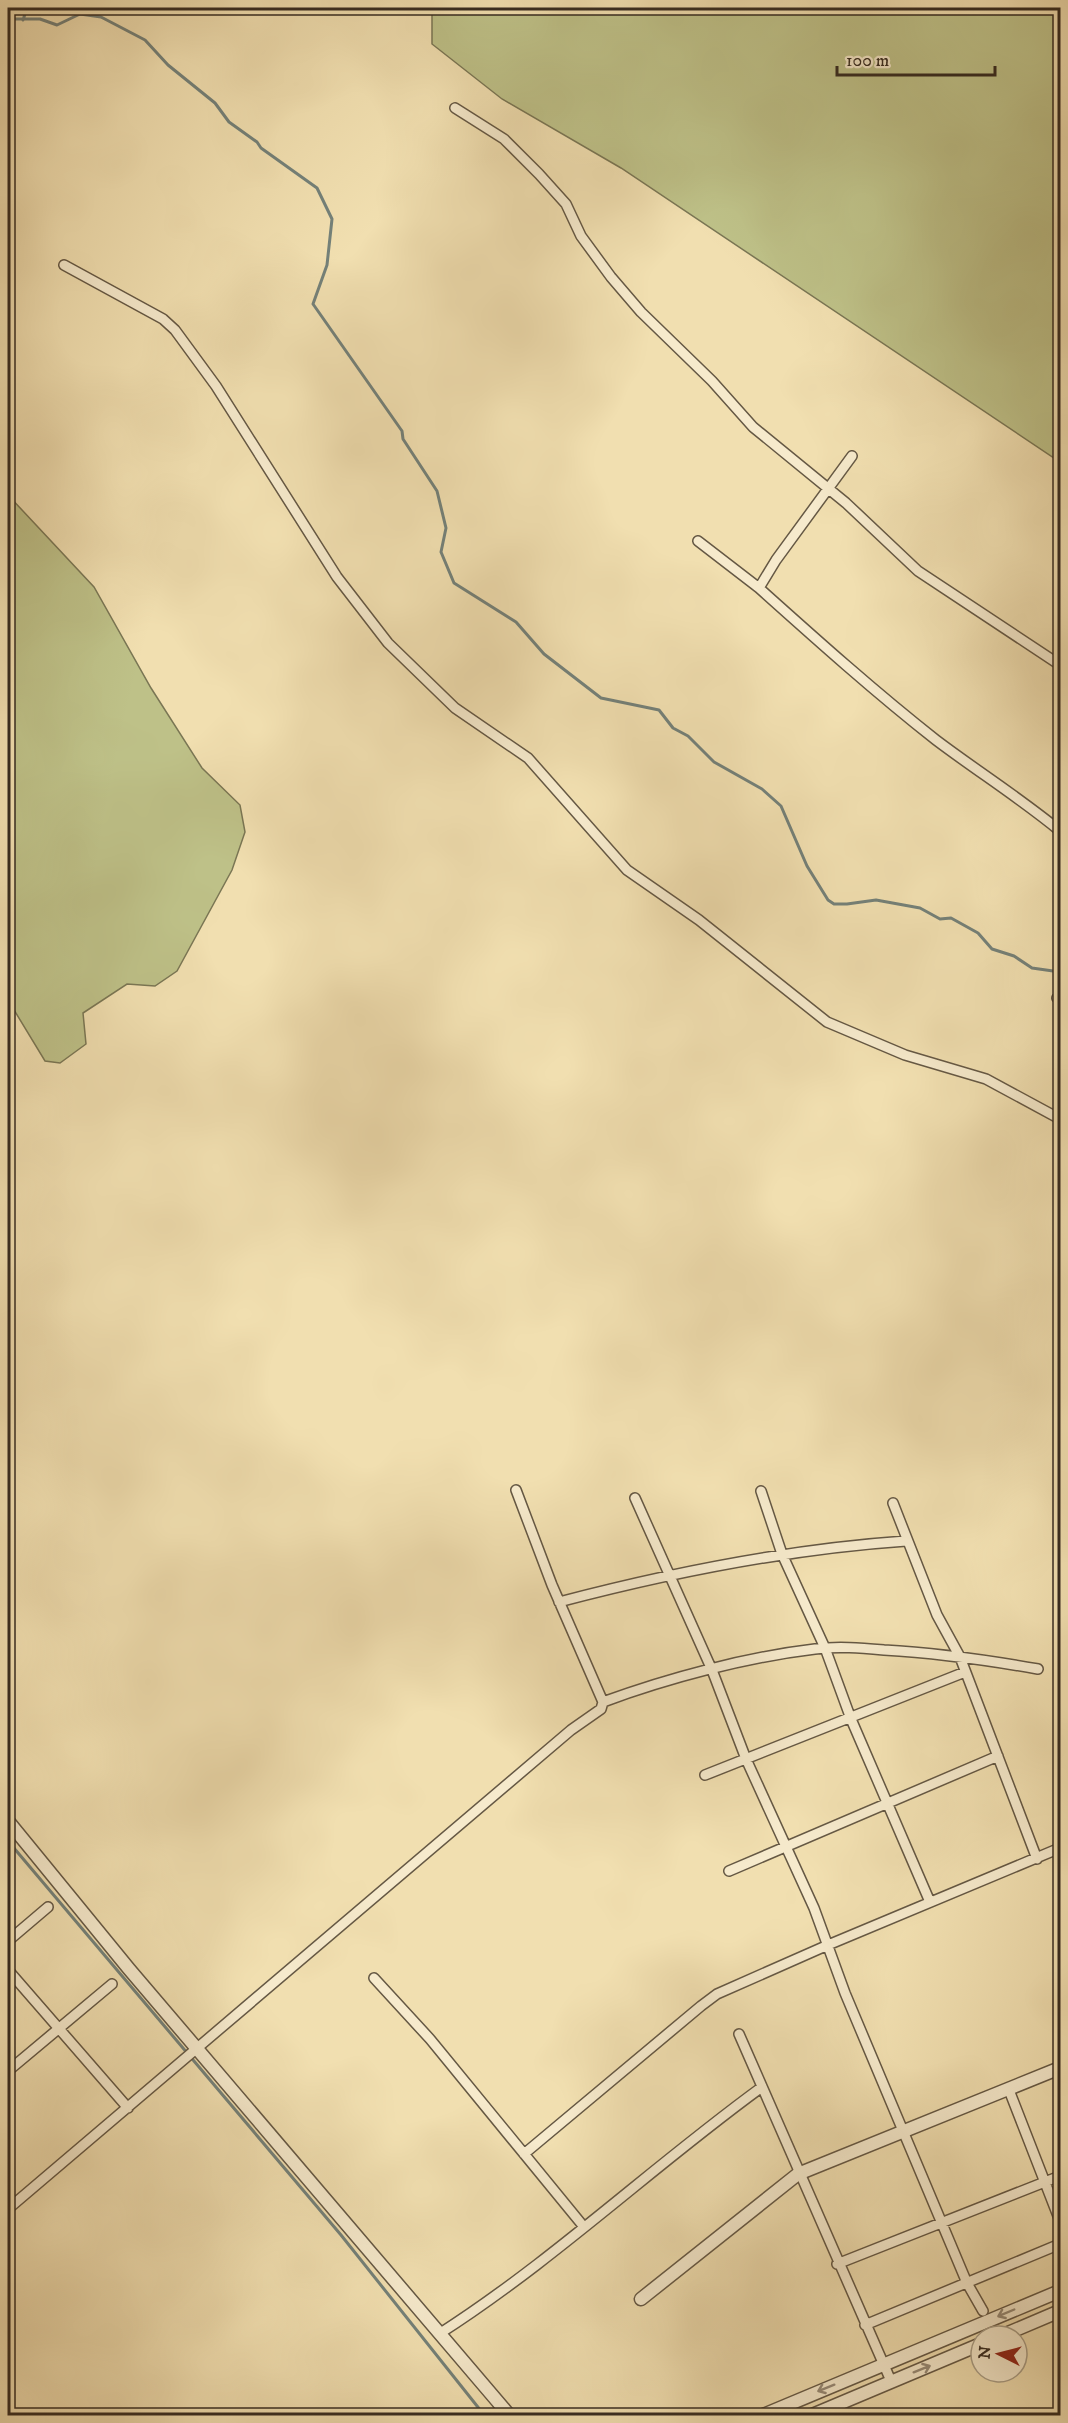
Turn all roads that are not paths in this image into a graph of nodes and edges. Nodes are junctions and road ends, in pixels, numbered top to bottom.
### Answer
1 (455, 108) dead end
2 (64, 265) dead end
3 (852, 456) dead end
4 (828, 488) junction
5 (698, 541) dead end
6 (759, 588) junction
7 (1060, 665) edge
8 (1060, 831) edge
9 (1060, 1119) edge
10 (516, 1490) dead end
11 (761, 1491) dead end
12 (635, 1498) dead end
13 (893, 1503) dead end
14 (906, 1541) junction
15 (782, 1554) junction
16 (670, 1574) junction
17 (559, 1602) junction
18 (825, 1648) junction
19 (960, 1657) junction
20 (1038, 1669) dead end
21 (712, 1670) junction
22 (965, 1672) junction
23 (603, 1702) junction
24 (851, 1719) junction
25 (998, 1756) junction
26 (746, 1759) junction
27 (705, 1775) dead end
28 (888, 1804) junction
29 (8, 1821) edge
30 (786, 1846) junction
31 (1060, 1848) edge
32 (1037, 1859) junction
33 (729, 1871) dead end
34 (930, 1902) junction
35 (48, 1907) dead end
36 (8, 1941) edge
37 (828, 1945) junction
38 (8, 1970) edge
39 (374, 1978) dead end
40 (112, 1984) dead end
41 (59, 2029) junction
42 (739, 2034) dead end
43 (190, 2053) junction
44 (1060, 2068) edge
45 (8, 2071) edge
46 (762, 2087) junction
47 (1009, 2090) junction
48 (128, 2108) junction
49 (903, 2130) junction
50 (524, 2154) junction
51 (798, 2174) junction
52 (1060, 2176) edge
53 (1045, 2182) junction
54 (8, 2209) edge
55 (1060, 2221) edge
56 (942, 2222) junction
57 (584, 2228) junction
58 (1060, 2244) edge
59 (837, 2264) junction
60 (967, 2283) junction
61 (1060, 2291) edge
62 (641, 2299) dead end
63 (983, 2311) dead end
64 (1060, 2311) edge
65 (1029, 2324) edge
66 (865, 2325) junction
67 (439, 2334) junction
68 (969, 2349) edge
69 (883, 2365) junction
70 (891, 2381) junction
71 (785, 2411) edge
72 (510, 2415) edge
73 (761, 2415) edge
74 (810, 2415) edge

1 - 4 street
2 - 9 street
3 - 4 street
4 - 6 street
4 - 7 street
5 - 6 street
6 - 8 street
10 - 17 street
11 - 15 street
12 - 16 street
13 - 14 street
14 - 15 street
14 - 19 street
15 - 16 street
15 - 18 street
16 - 17 street
16 - 21 street
17 - 23 street
18 - 19 street
18 - 21 street
18 - 24 street
19 - 20 street
19 - 22 street
21 - 23 street
21 - 26 street
22 - 24 street
22 - 25 street
23 - 43 street
24 - 26 street
24 - 28 street
25 - 28 street
25 - 32 street
26 - 27 street
26 - 30 street
28 - 30 street
28 - 34 street
29 - 43 street
30 - 33 street
30 - 37 street
31 - 32 street
32 - 34 street
34 - 37 street
35 - 36 street
37 - 49 street
37 - 50 street
38 - 41 street
39 - 50 street
40 - 41 street
41 - 45 street
41 - 48 street
42 - 46 street
43 - 48 street
43 - 67 street
44 - 47 street
46 - 51 street
46 - 57 street
47 - 49 street
47 - 53 street
48 - 54 street
49 - 51 street
49 - 56 street
50 - 57 street
51 - 59 street
51 - 62 street
52 - 53 street
53 - 55 street
53 - 56 street
56 - 59 street
56 - 60 street
57 - 67 street
58 - 60 street
59 - 66 street
60 - 63 street
60 - 66 street
61 -> 69 street
64 - 65 street
66 - 69 street
67 - 72 street
70 -> 68 street
69 - 70 street
69 -> 71 street
70 - 74 street
71 - 73 street

